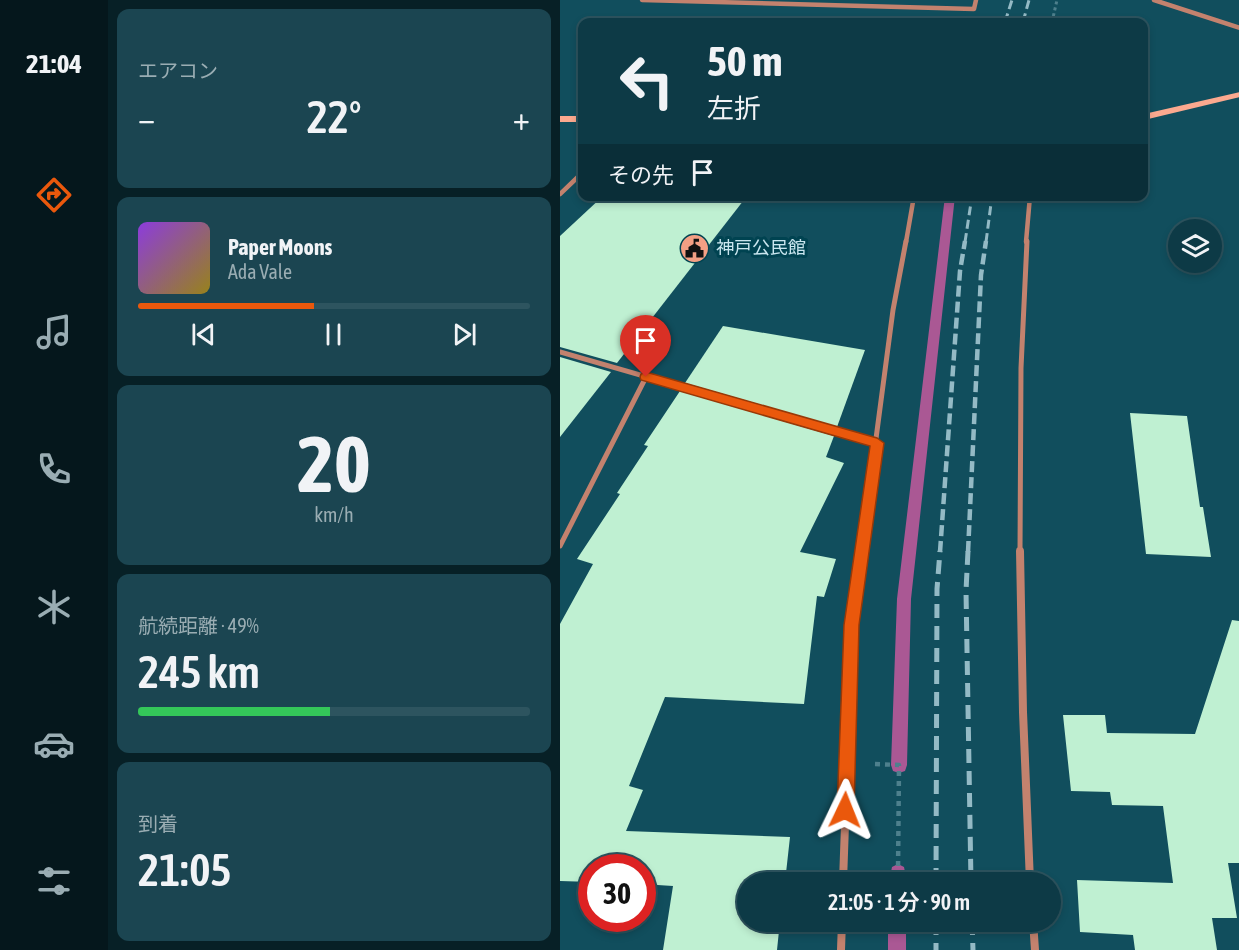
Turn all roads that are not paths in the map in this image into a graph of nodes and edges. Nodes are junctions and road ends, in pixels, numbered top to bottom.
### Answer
1 (642, 0) edge
2 (976, 0) edge
3 (1154, 0) edge
4 (1240, 28) edge
5 (1240, 94) edge
6 (1148, 116) edge
7 (560, 118) edge
8 (578, 119) edge
9 (578, 177) edge
10 (560, 194) edge
11 (913, 201) edge
12 (1030, 201) edge
13 (560, 352) edge
14 (646, 377) junction
15 (877, 443) junction
16 (560, 546) edge
17 (843, 872) edge
18 (1030, 872) edge
19 (842, 932) edge
20 (1034, 932) edge
21 (841, 950) edge
22 (1035, 950) edge

1 - 2 street
3 - 4 street
5 - 6 street
7 - 8 street
9 - 10 street
11 - 15 street
12 - 18 street
13 - 14 street
14 - 15 street
14 - 16 street
15 - 17 street
19 - 21 street
20 - 22 street

